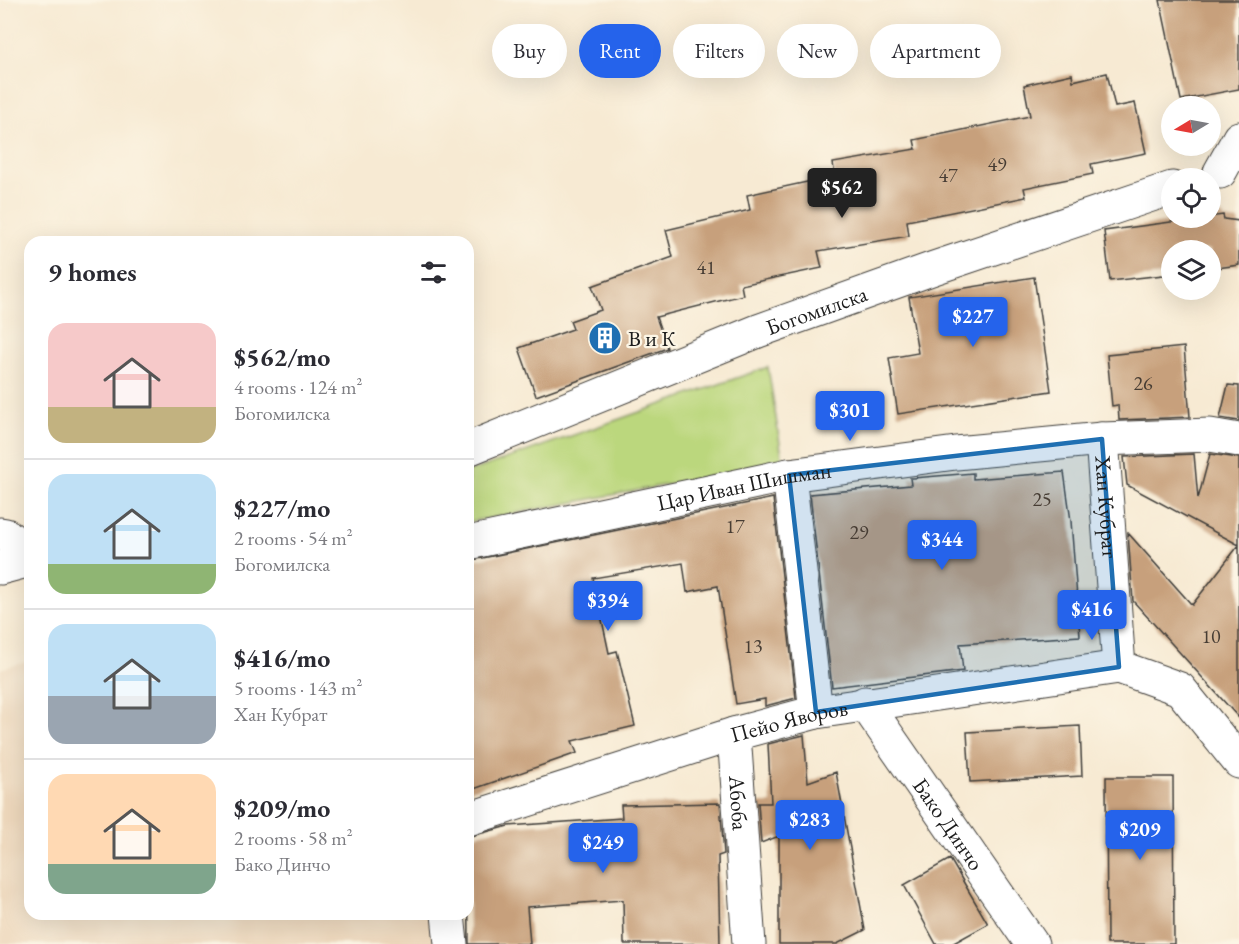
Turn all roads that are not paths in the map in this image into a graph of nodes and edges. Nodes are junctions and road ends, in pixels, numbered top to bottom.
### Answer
1 (1239, 138) edge
2 (1221, 177) edge
3 (1161, 192) edge
4 (1102, 439) junction
5 (1239, 440) edge
6 (474, 447) edge
7 (789, 475) junction
8 (0, 534) edge
9 (474, 542) edge
10 (24, 549) edge
11 (24, 562) edge
12 (0, 568) edge
13 (1119, 667) junction
14 (865, 703) junction
15 (816, 712) junction
16 (734, 734) junction
17 (1239, 762) edge
18 (474, 817) edge
19 (449, 920) edge
20 (451, 944) edge
21 (749, 944) edge
22 (1032, 944) edge

1 - 2 street
3 - 6 street, Богомилска
4 - 5 street, Цар Иван Шишман
4 - 7 street, Цар Иван Шишман
4 - 13 street, Хан Кубрат
7 - 9 street, Цар Иван Шишман
7 - 15 street
8 - 10 street
11 - 12 street
13 - 14 street, Пейо Яворов
13 - 17 street
14 - 15 street, Пейо Яворов
14 - 22 street, Бако Динчо
15 - 16 street, Пейо Яворов
16 - 18 street, Пейо Яворов
16 - 21 street, Абоба
19 - 20 street

